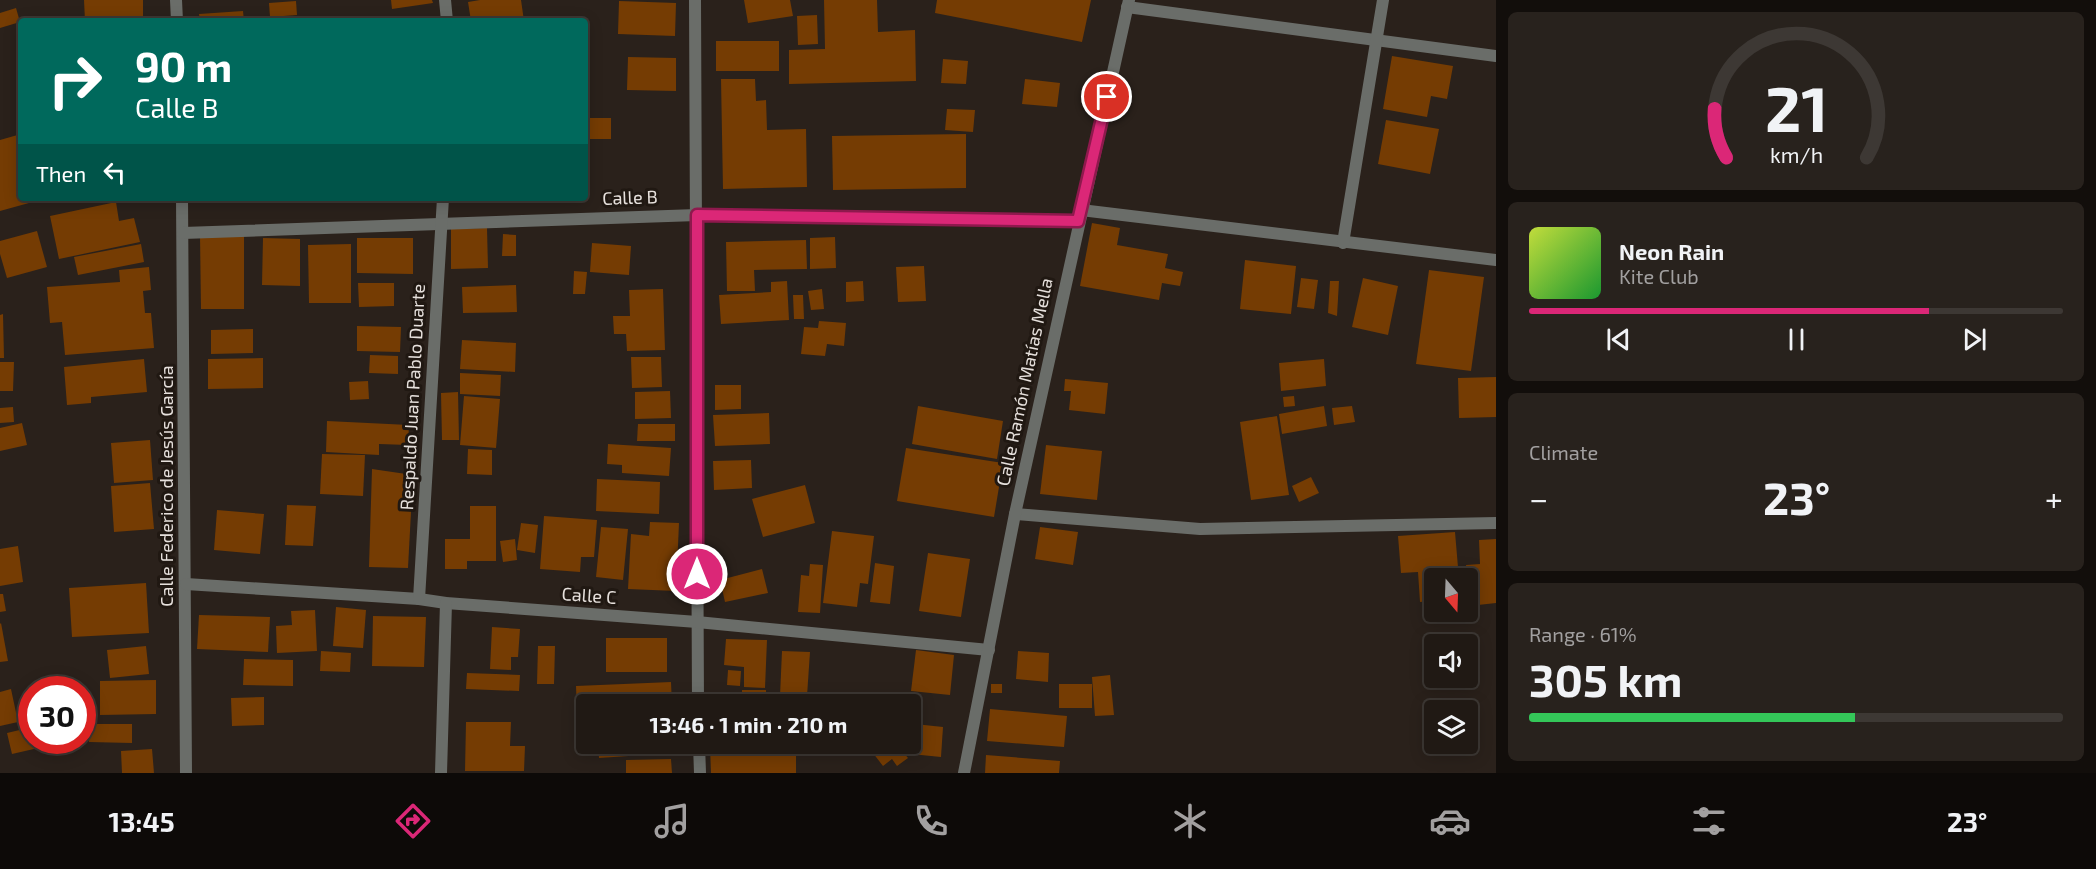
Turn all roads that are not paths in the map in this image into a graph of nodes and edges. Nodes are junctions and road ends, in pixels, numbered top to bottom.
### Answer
1 (176, 0) edge
2 (445, 0) edge
3 (695, 0) edge
4 (1383, 0) edge
5 (1128, 4) edge
6 (177, 18) edge
7 (447, 18) edge
8 (1375, 39) junction
9 (1496, 56) edge
10 (182, 201) edge
11 (442, 201) edge
12 (697, 215) junction
13 (1080, 215) junction
14 (441, 222) junction
15 (183, 233) junction
16 (1343, 243) junction
17 (1496, 260) edge
18 (1015, 514) junction
19 (1496, 523) edge
20 (186, 584) junction
21 (419, 599) junction
22 (446, 603) junction
23 (697, 622) junction
24 (989, 650) junction
25 (699, 694) edge
26 (699, 754) edge
27 (186, 773) edge
28 (441, 773) edge
29 (700, 773) edge
30 (964, 773) edge

1 - 6 street
2 - 7 street
3 - 12 street
4 - 8 street
5 - 8 street
5 - 13 street, Calle Ramón Matías Mella
8 - 9 street
8 - 16 street
10 - 15 street, Calle Federico de Jesús García
11 - 14 street, Respaldo Juan Pablo Duarte
12 - 13 street, Calle B
12 - 14 street, Calle B
12 - 23 street
13 - 16 street, Calle B
13 - 18 street, Calle Ramón Matías Mella
14 - 15 street, Calle B
14 - 21 street, Respaldo Juan Pablo Duarte
15 - 20 street, Calle Federico de Jesús García
16 - 17 street, Calle B
18 - 19 street
18 - 24 street, Calle Ramón Matías Mella
20 - 21 street, Calle C
20 - 27 street, Calle Federico de Jesús García
21 - 22 street, Calle C
22 - 23 street, Calle C
22 - 28 street
23 - 24 street, Calle C
23 - 25 street
24 - 30 street, Calle Ramón Matías Mella
26 - 29 street

